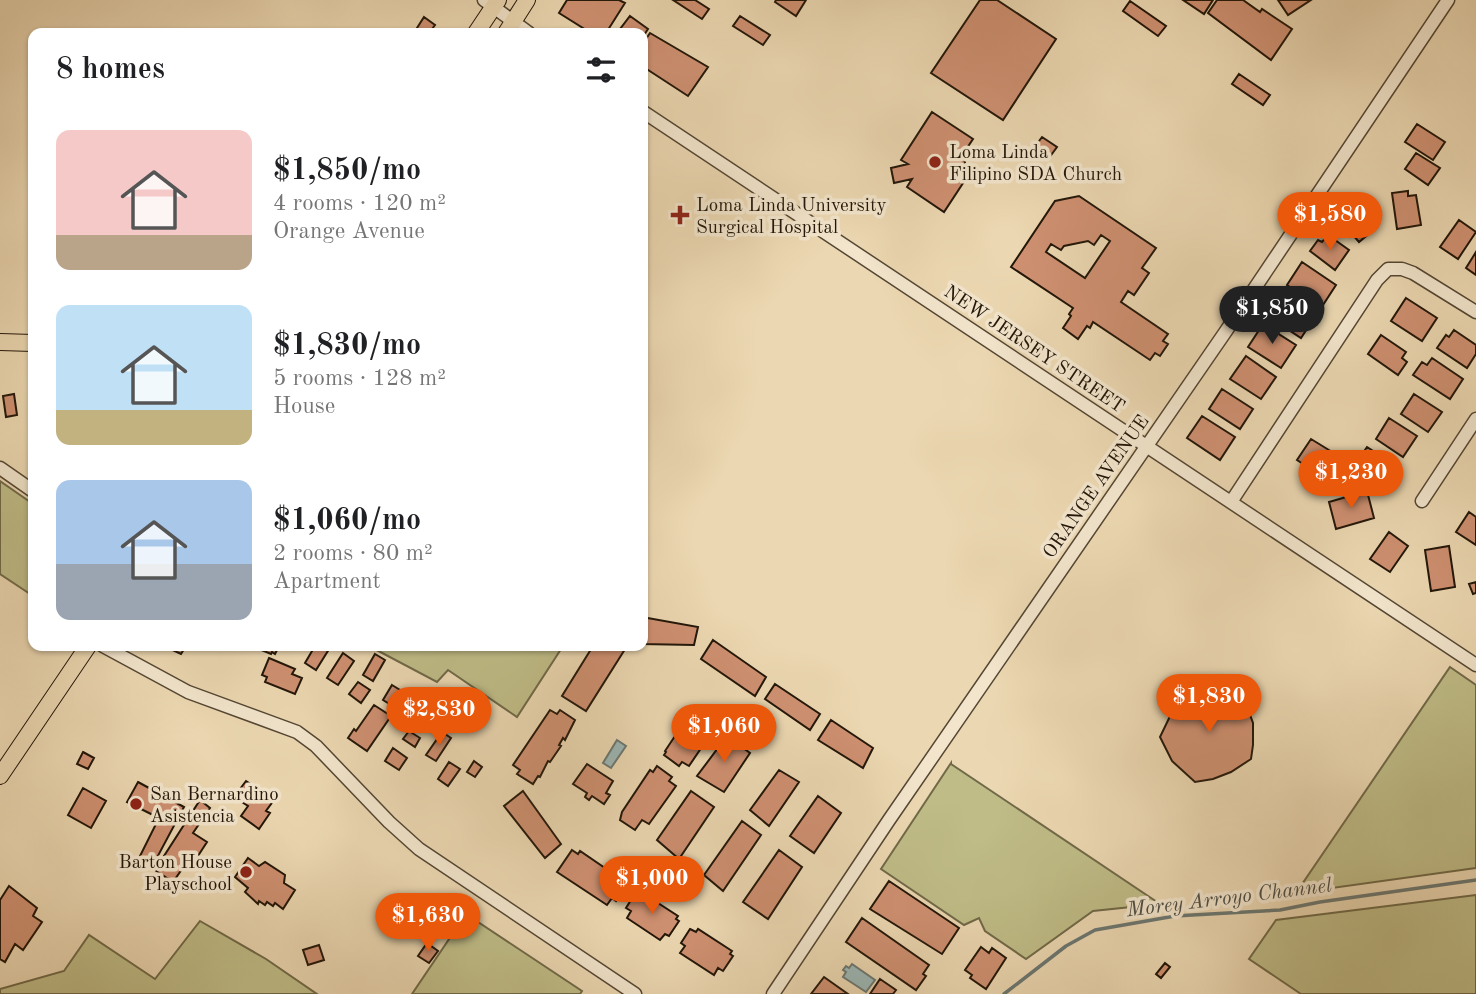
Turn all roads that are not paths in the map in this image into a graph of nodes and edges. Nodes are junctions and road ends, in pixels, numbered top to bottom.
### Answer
1 (527, 0) edge
2 (1448, 0) edge
3 (492, 2) edge
4 (479, 28) edge
5 (509, 28) edge
6 (648, 115) edge
7 (1476, 312) edge
8 (0, 342) edge
9 (28, 343) edge
10 (1476, 419) edge
11 (1147, 445) junction
12 (0, 468) edge
13 (28, 488) edge
14 (1422, 501) dead end
15 (1231, 502) junction
16 (85, 651) edge
17 (112, 651) edge
18 (1476, 665) edge
19 (0, 776) edge
20 (635, 994) edge
21 (773, 994) edge

1 - 5 main road
2 - 11 street, ORANGE AVENUE
3 - 4 main road
3 - 5 street
6 - 11 street, NEW JERSEY STREET
7 - 15 street
8 - 9 main road
10 - 14 street
11 - 15 street, NEW JERSEY STREET
11 - 21 street, ORANGE AVENUE
12 - 13 street
15 - 18 street, NEW JERSEY STREET
16 - 19 main road
17 - 20 street

